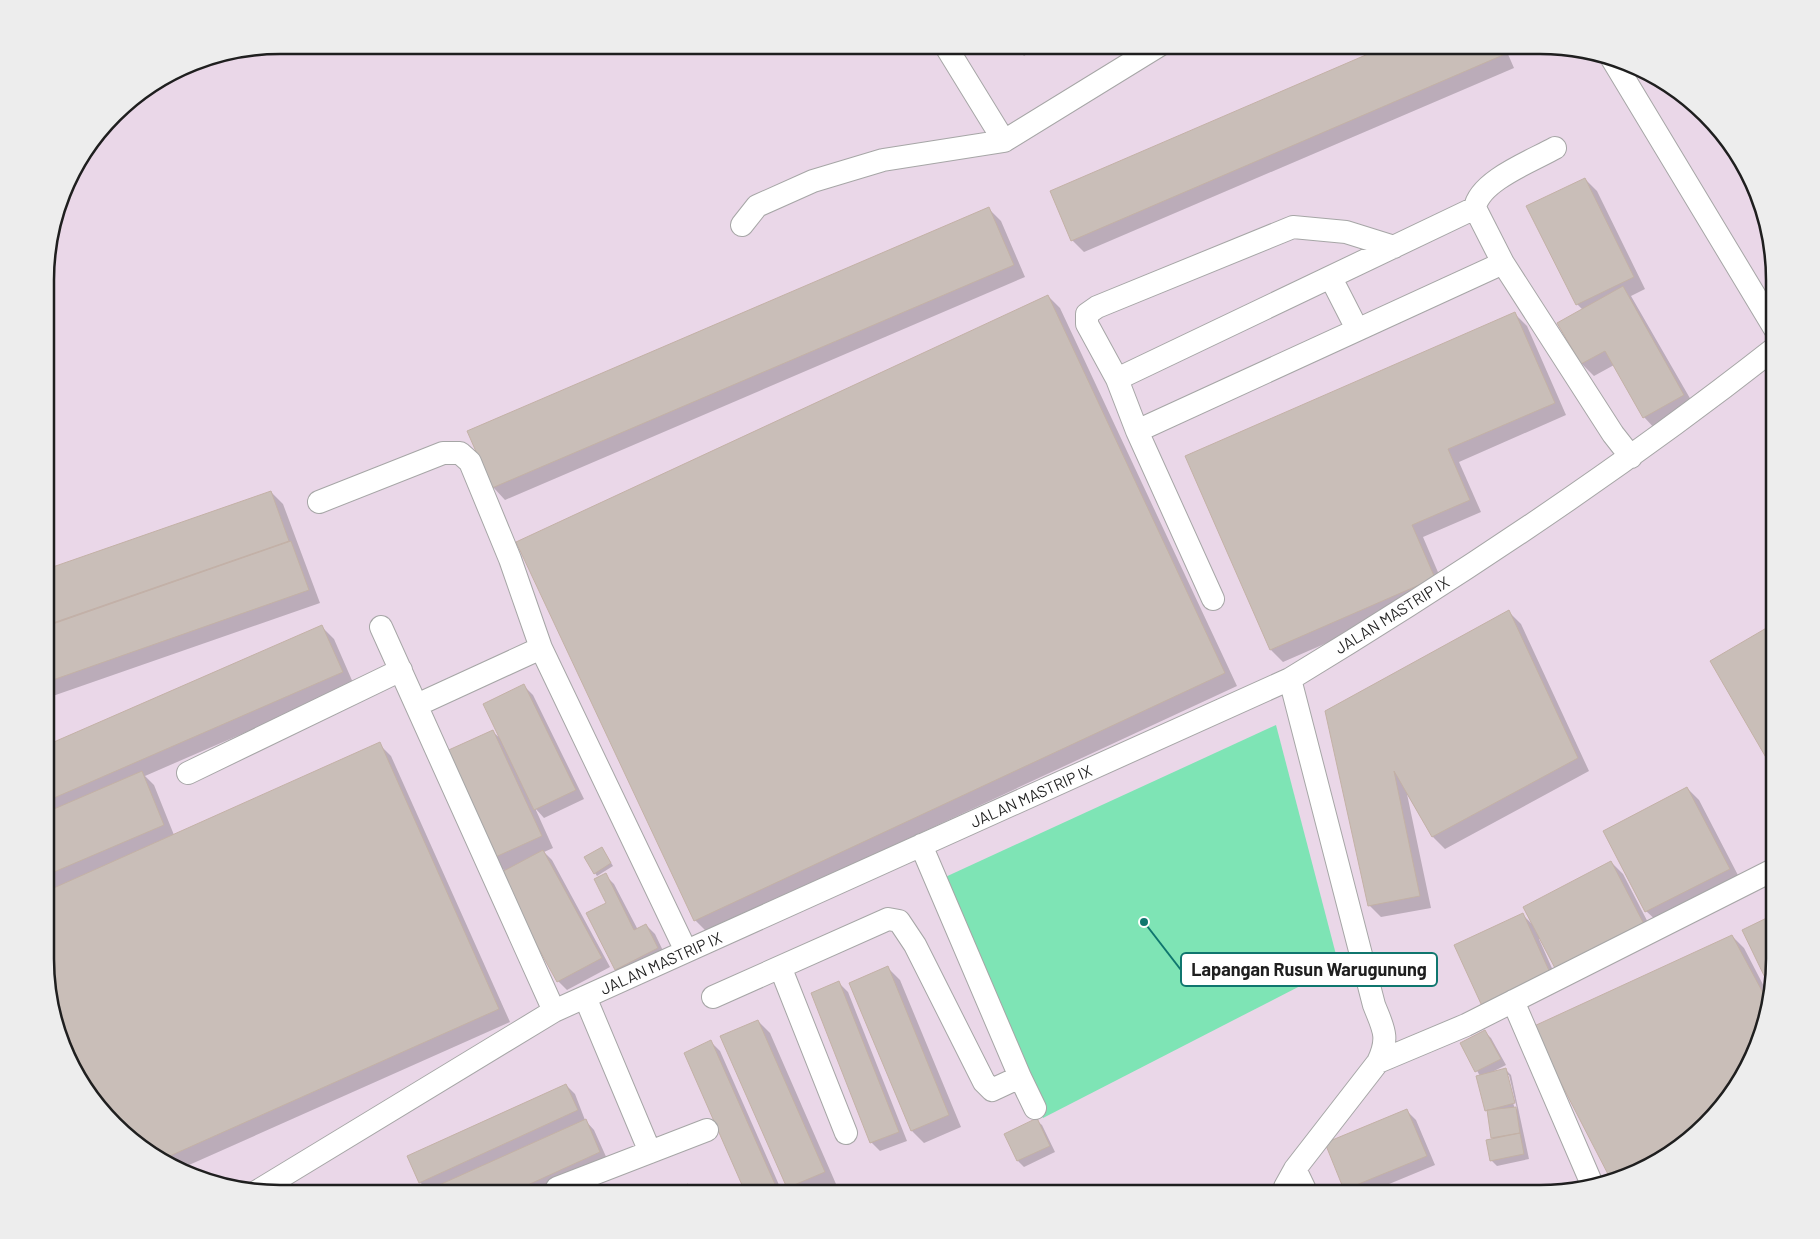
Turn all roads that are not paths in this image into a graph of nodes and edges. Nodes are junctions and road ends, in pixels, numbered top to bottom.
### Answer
1 (950, 54) edge
2 (1145, 54) edge
3 (1617, 67) edge
4 (1004, 141) junction
5 (1555, 148) dead end
6 (1475, 208) junction
7 (742, 225) dead end
8 (1394, 247) junction
9 (1503, 263) junction
10 (1331, 278) junction
11 (1766, 316) edge
12 (1358, 329) junction
13 (1766, 354) edge
14 (1117, 380) junction
15 (1137, 431) junction
16 (1631, 457) junction
17 (319, 502) dead end
18 (1213, 599) dead end
19 (381, 626) dead end
20 (541, 648) junction
21 (401, 670) junction
22 (1290, 678) junction
23 (417, 705) junction
24 (188, 773) dead end
25 (921, 845) junction
26 (1766, 873) edge
27 (686, 951) junction
28 (780, 969) junction
29 (585, 997) junction
30 (713, 997) dead end
31 (1514, 1001) junction
32 (554, 1011) junction
33 (1378, 1062) junction
34 (1020, 1077) junction
35 (1035, 1108) dead end
36 (707, 1130) dead end
37 (846, 1133) dead end
38 (650, 1152) junction
39 (1295, 1169) junction
40 (1590, 1180) edge
41 (268, 1185) edge
42 (565, 1185) edge
43 (1287, 1185) edge
44 (1303, 1185) edge

1 - 4 street
2 - 4 street
3 - 11 street
4 - 7 street
5 - 6 street
6 - 8 street
6 - 9 street
8 - 10 street
8 - 14 street
9 - 12 street
9 - 16 street
10 - 12 street
10 - 14 street
12 - 15 street
13 - 16 street, JALAN MASTRIP IX
14 - 15 street
15 - 18 street
16 - 22 street, JALAN MASTRIP IX
17 - 20 street
19 - 21 street
20 - 23 street
20 - 27 street
21 - 23 street
21 - 24 street
22 - 25 street, JALAN MASTRIP IX
22 - 33 street
23 - 32 street
25 - 27 street, JALAN MASTRIP IX
25 - 34 street
26 - 31 street
27 - 29 street, JALAN MASTRIP IX
28 - 30 street
28 - 34 street
28 - 37 street
29 - 32 street, JALAN MASTRIP IX
29 - 38 street
31 - 33 street
31 - 40 street
32 - 41 street, JALAN MASTRIP IX
33 - 39 street
34 - 35 street
36 - 38 street
38 - 42 street
39 - 43 street
39 - 44 street

